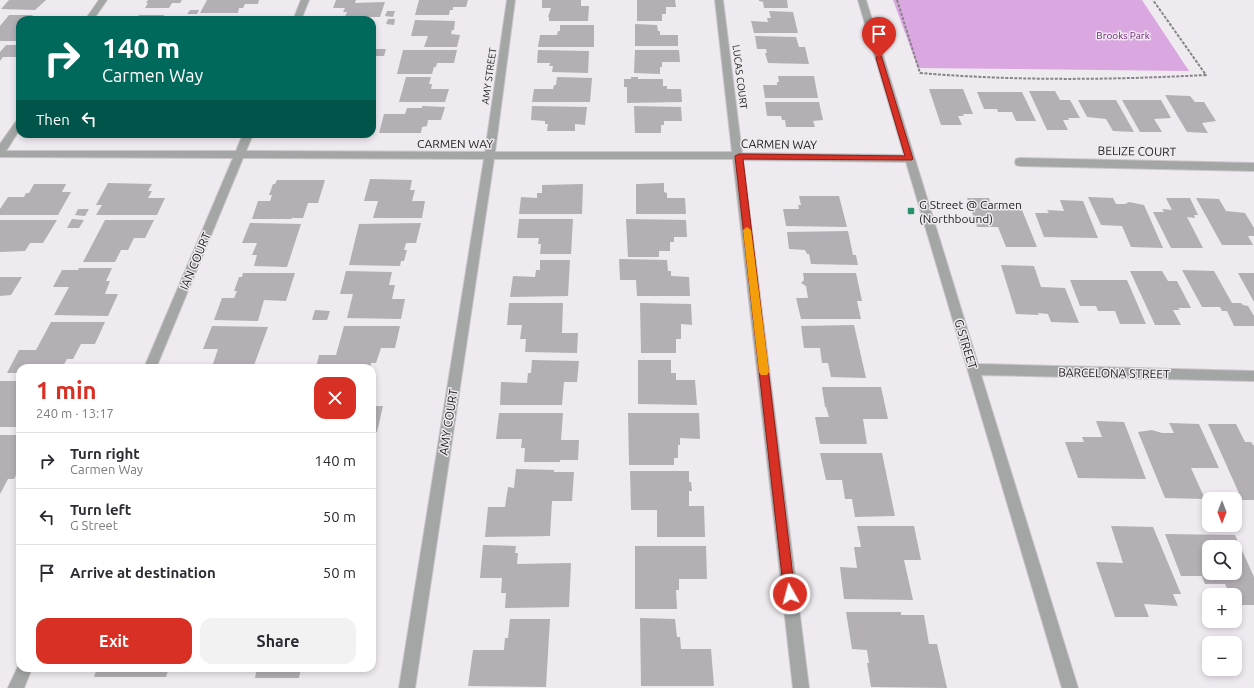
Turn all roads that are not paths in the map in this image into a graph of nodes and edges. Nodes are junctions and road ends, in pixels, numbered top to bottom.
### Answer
1 (103, 0) edge
2 (305, 0) edge
3 (511, 0) edge
4 (719, 0) edge
5 (862, 0) edge
6 (92, 16) edge
7 (299, 16) edge
8 (16, 128) edge
9 (246, 138) edge
10 (0, 153) edge
11 (240, 155) junction
12 (488, 156) junction
13 (739, 156) junction
14 (910, 159) junction
15 (1020, 162) dead end
16 (1254, 167) edge
17 (152, 364) edge
18 (973, 369) junction
19 (1254, 376) edge
20 (22, 672) edge
21 (16, 688) edge
22 (406, 688) edge
23 (801, 688) edge
24 (1070, 688) edge

1 - 6 street
2 - 7 street
3 - 12 street, AMY STREET
4 - 13 street, LUCAS COURT
5 - 14 street, G STREET
8 - 10 street
9 - 11 street, IAN COURT
10 - 11 street, CARMEN WAY
11 - 12 street, CARMEN WAY
11 - 17 street, IAN COURT
12 - 13 street, CARMEN WAY
12 - 22 street, AMY COURT
13 - 14 street, CARMEN WAY
13 - 23 street, LUCAS COURT
14 - 18 street, G STREET
15 - 16 street, BELIZE COURT
18 - 19 street, BARCELONA STREET
18 - 24 street, G STREET
20 - 21 street

